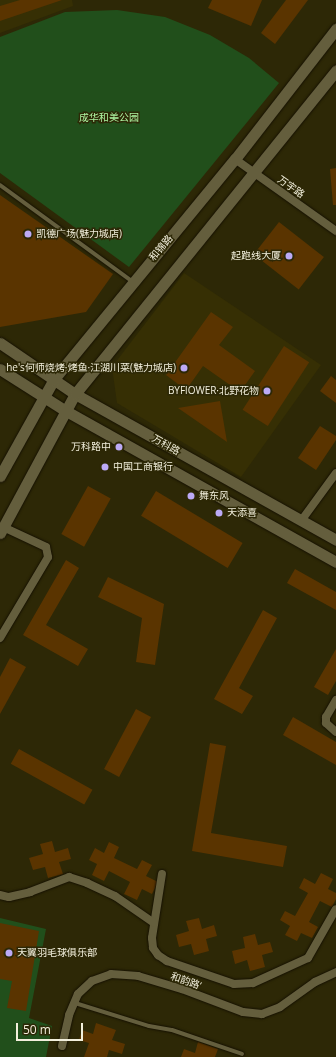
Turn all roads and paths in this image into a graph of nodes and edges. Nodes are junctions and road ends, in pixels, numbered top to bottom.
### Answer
1 (336, 29) edge
2 (336, 70) edge
3 (235, 159) junction
4 (254, 173) junction
5 (0, 185) edge
6 (336, 231) edge
7 (133, 283) junction
8 (0, 343) edge
9 (0, 369) edge
10 (54, 379) junction
11 (75, 394) junction
12 (44, 396) junction
13 (66, 411) junction
14 (336, 473) edge
15 (0, 476) edge
16 (301, 520) junction
17 (2, 530) edge
18 (336, 540) edge
19 (336, 562) edge
20 (0, 638) edge
21 (336, 700) edge
22 (336, 732) edge
23 (162, 874) dead end
24 (0, 895) edge
25 (336, 909) edge
26 (154, 923) junction
27 (336, 972) edge
28 (74, 1002) junction
29 (62, 1046) dead end
30 (242, 1054) dead end

1 - 3 street, 和锦路
2 - 4 street
3 - 4 street, 万宇路
3 - 7 street, 和锦路
4 - 6 street, 万宇路
4 - 11 street
5 - 7 lane
7 - 10 street, 和锦路
8 - 10 street, 万科路
9 - 12 street, 万科路
10 - 11 street, 万科路
10 - 12 street, 和锦路
11 - 13 street
11 - 16 street, 万科路
12 - 13 street, 万科路
12 - 15 street, 和锦路
13 - 17 street
13 - 19 street, 万科路
14 - 16 street
16 - 18 street, 万科路
17 - 20 street
21 - 22 street
23 - 26 street
24 - 26 street
25 - 26 street
27 - 28 street, 和韵路’
28 - 29 street, 和韵路’
28 - 30 lane

